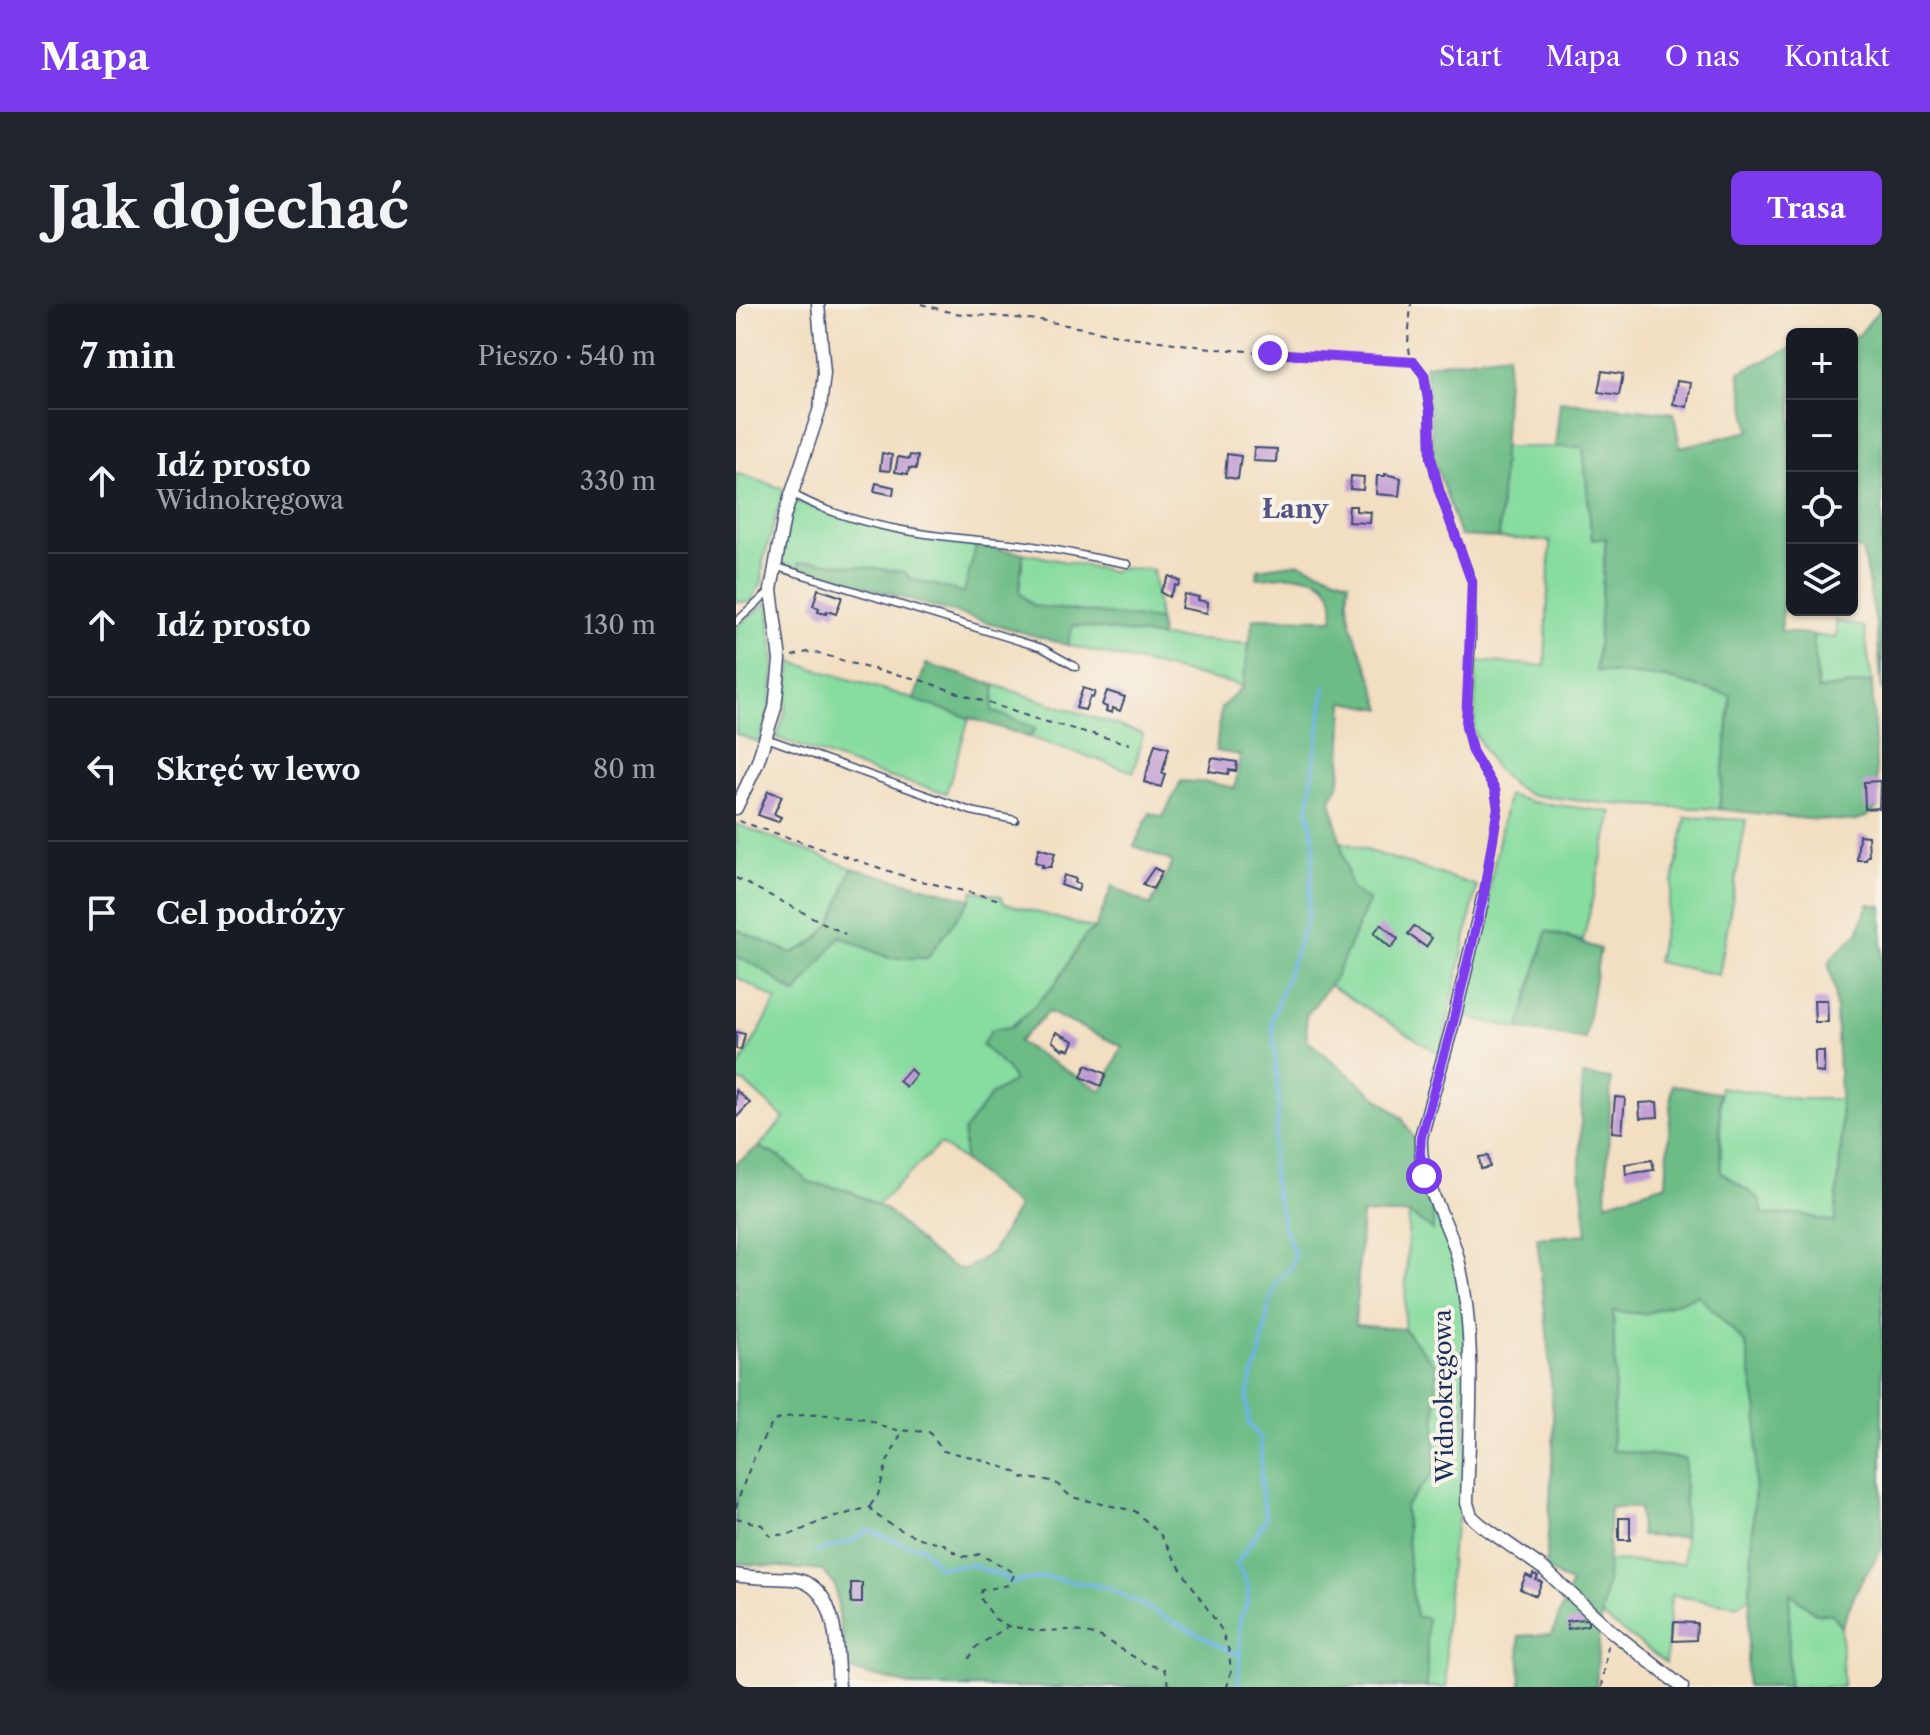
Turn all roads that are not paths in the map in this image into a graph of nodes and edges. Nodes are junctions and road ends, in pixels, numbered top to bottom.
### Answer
1 (818, 304) edge
2 (1414, 362) road end
3 (791, 493) junction
4 (1128, 564) dead end
5 (774, 566) junction
6 (772, 595) junction
7 (736, 622) edge
8 (1076, 667) dead end
9 (766, 738) junction
10 (736, 808) edge
11 (1015, 820) dead end
12 (1483, 898) joint
13 (736, 1575) edge
14 (839, 1687) edge
15 (1682, 1687) edge

1 - 3 street
2 - 12 lane, Widnokręgowa
3 - 4 lane
3 - 5 street
5 - 6 street
5 - 8 lane
6 - 7 lane
6 - 9 street
9 - 10 street
9 - 11 lane
12 - 15 street, Widnokręgowa
13 - 14 street

